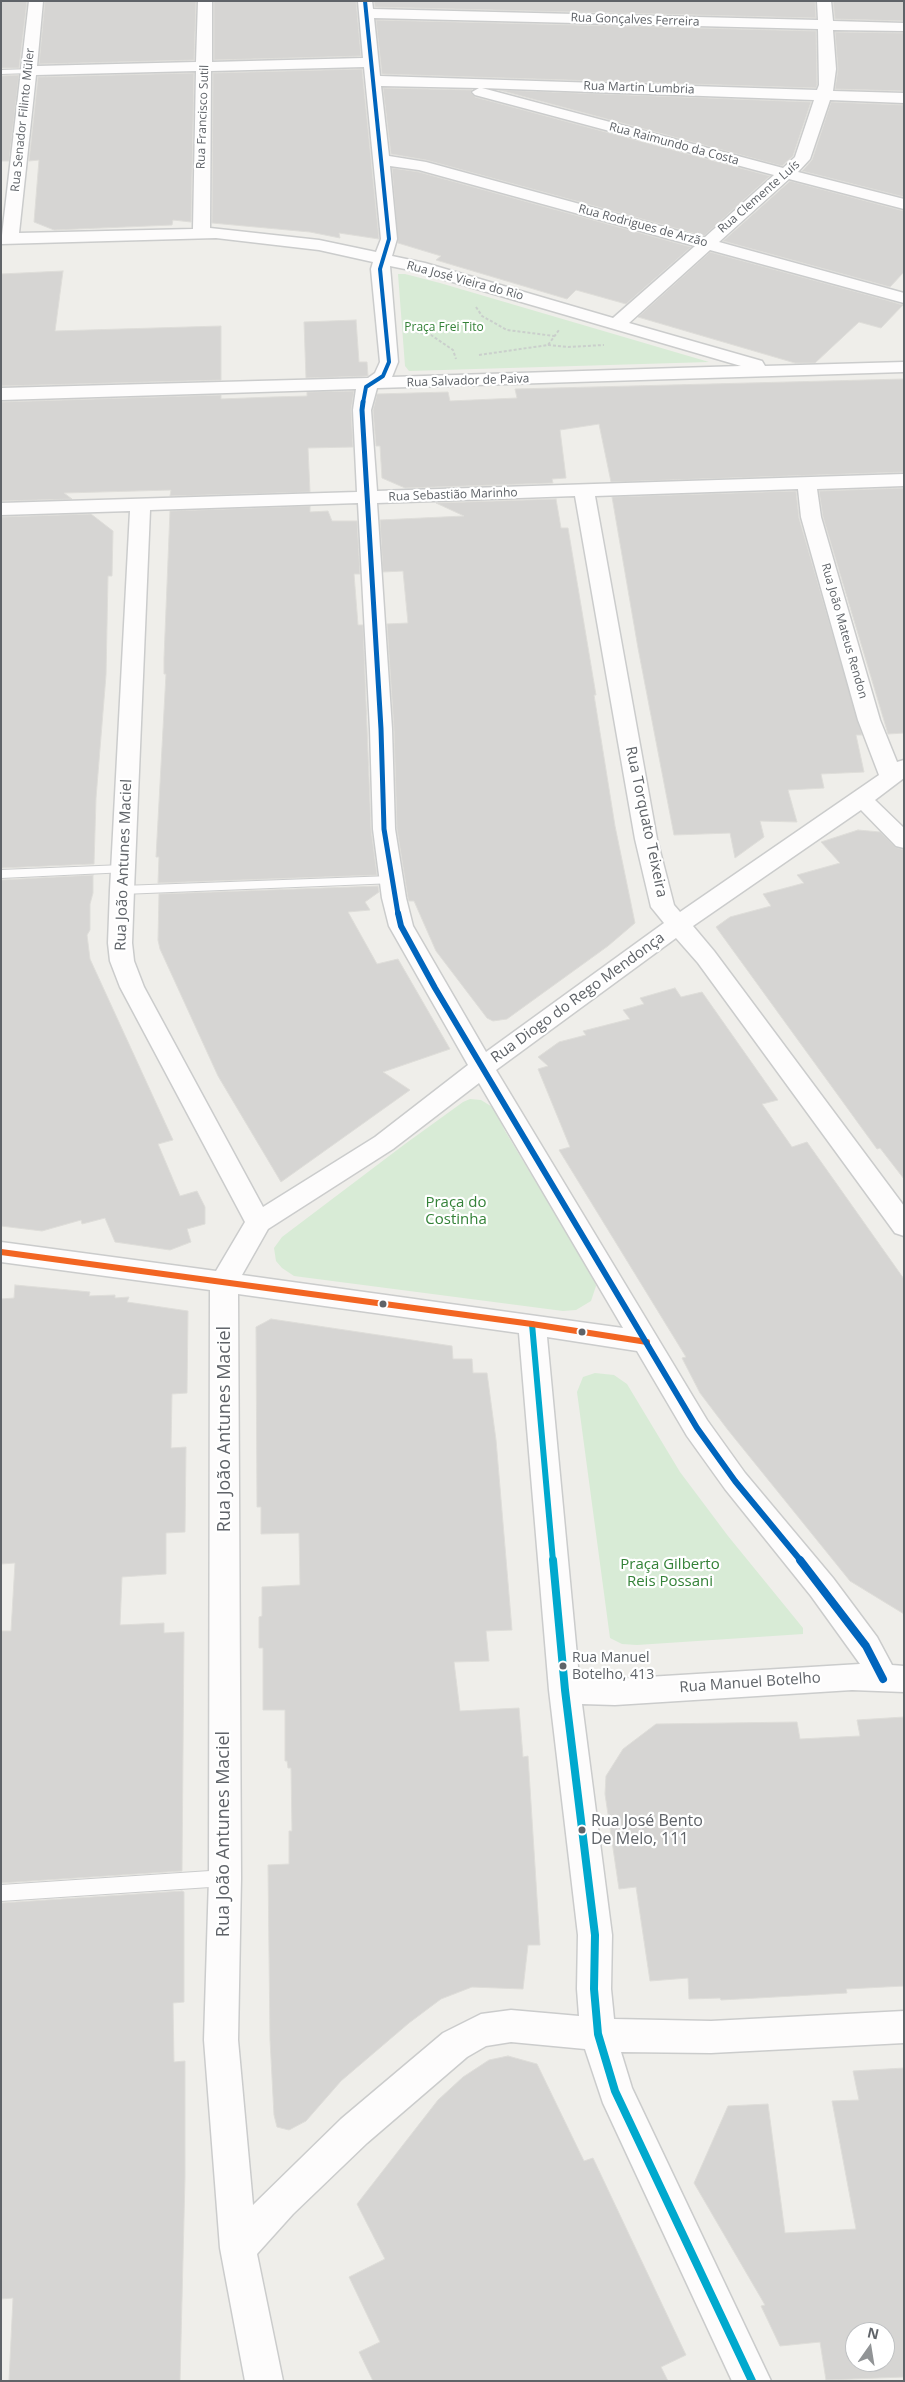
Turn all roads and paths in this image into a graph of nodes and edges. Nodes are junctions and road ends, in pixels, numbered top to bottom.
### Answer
1 (36, 1) edge
2 (205, 1) edge
3 (824, 1) edge
4 (366, 7) edge
5 (826, 25) junction
6 (904, 27) edge
7 (371, 62) junction
8 (204, 67) junction
9 (1, 72) edge
10 (29, 72) junction
11 (374, 81) junction
12 (446, 82) junction
13 (825, 94) junction
14 (904, 98) edge
15 (382, 160) junction
16 (785, 173) junction
17 (904, 204) edge
18 (201, 233) junction
19 (6, 239) edge
20 (706, 243) junction
21 (384, 259) junction
22 (468, 281) junction
23 (904, 298) edge
24 (572, 311) junction
25 (617, 324) junction
26 (386, 334) junction
27 (554, 336) junction
28 (548, 345) junction
29 (606, 345) dead end
30 (474, 356) dead end
31 (904, 368) edge
32 (770, 370) junction
33 (434, 382) junction
34 (370, 384) junction
35 (1, 394) edge
36 (904, 480) edge
37 (807, 484) junction
38 (584, 491) junction
39 (367, 498) junction
40 (140, 504) junction
41 (1, 509) edge
42 (897, 772) edge
43 (862, 799) junction
44 (904, 841) edge
45 (1, 874) edge
46 (122, 879) junction
47 (391, 880) junction
48 (678, 925) junction
49 (483, 1067) junction
50 (259, 1222) junction
51 (904, 1226) edge
52 (1, 1252) edge
53 (224, 1283) junction
54 (532, 1324) junction
55 (647, 1342) junction
56 (893, 1679) edge
57 (565, 1690) junction
58 (224, 1878) junction
59 (1, 1893) edge
60 (904, 2027) edge
61 (598, 2034) junction
62 (238, 2248) junction
63 (264, 2381) edge
64 (752, 2381) edge

1 - 10 street, Rua Senador Filinto Müler
2 - 8 street, Rua Francisco Sutil
3 - 5 street, Rua Clemente Luís
4 - 5 street, Rua Gonçalves Ferreira
4 - 7 street
5 - 6 street, Rua Gonçalves Ferreira
5 - 13 street, Rua Clemente Luís
7 - 8 street
7 - 11 street
8 - 10 street
8 - 18 street, Rua Francisco Sutil
9 - 10 lane
10 - 19 street, Rua Senador Filinto Müler
11 - 12 street, Rua Martin Lumbria
11 - 15 street
12 - 13 street, Rua Martin Lumbria
12 - 16 street, Rua Raimundo da Costa
13 - 14 street, Rua Martin Lumbria
13 - 16 street, Rua Clemente Luís
15 - 20 street, Rua Rodrigues de Arzão
15 - 21 street
16 - 17 street, Rua Raimundo da Costa
16 - 20 street, Rua Clemente Luís
18 - 19 street, Rua José Vieira do Rio
18 - 21 street, Rua José Vieira do Rio
20 - 23 street, Rua Rodrigues de Arzão
20 - 25 street, Rua Clemente Luís
21 - 22 street, Rua José Vieira do Rio
21 - 26 street
22 - 24 street, Rua José Vieira do Rio
22 - 27 path
24 - 25 street, Rua José Vieira do Rio
24 - 27 path
25 - 32 street, Rua José Vieira do Rio
26 - 33 path
26 - 34 street
27 - 28 path
28 - 29 path
28 - 30 path
31 - 32 street, Rua Salvador de Paiva
32 - 33 street, Rua Salvador de Paiva
33 - 34 street, Rua Salvador de Paiva
34 - 35 street, Rua Salvador de Paiva
34 - 39 street
36 - 37 street, Rua Sebastião Marinho
37 - 38 street, Rua Sebastião Marinho
37 - 42 street, Rua João Mateus Rendon
38 - 39 street, Rua Sebastião Marinho
38 - 48 street, Rua Torquato Teixeira
39 - 40 street, Rua Sebastião Marinho
39 - 47 street
40 - 41 street, Rua Sebastião Marinho
40 - 46 street, Rua João Antunes Maciel
42 - 43 street, Rua Diogo do Rego Mendonça
43 - 44 street
43 - 48 street, Rua Diogo do Rego Mendonça
45 - 46 lane
46 - 47 lane
46 - 50 street, Rua João Antunes Maciel
47 - 49 street
48 - 49 street, Rua Diogo do Rego Mendonça
48 - 51 street, Rua Torquato Teixeira
49 - 50 street, Rua Diogo do Rego Mendonça
49 - 55 street
50 - 53 street, Rua Diogo do Rego Mendonça
52 - 53 street
53 - 54 street
53 - 58 street, Rua João Antunes Maciel
54 - 55 street
54 - 57 street
55 - 56 street
56 - 57 street, Rua Manuel Botelho
57 - 61 street
58 - 59 lane
58 - 62 street, Rua João Antunes Maciel
60 - 61 street
61 - 62 street
61 - 64 street
62 - 63 street, Rua João Antunes Maciel

